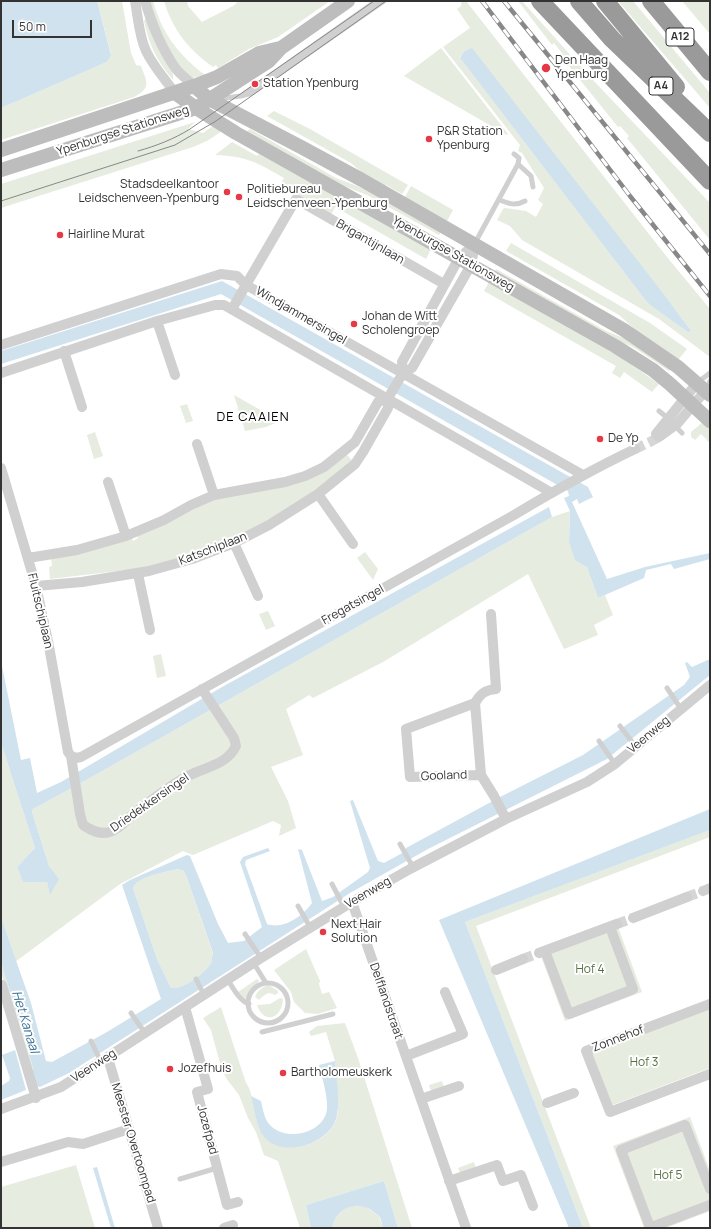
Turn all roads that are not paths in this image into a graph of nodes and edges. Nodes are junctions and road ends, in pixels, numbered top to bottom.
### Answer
1 (135, 1) edge
2 (145, 1) edge
3 (348, 1) edge
4 (376, 1) edge
5 (384, 1) edge
6 (540, 1) edge
7 (555, 1) edge
8 (578, 1) edge
9 (606, 1) edge
10 (651, 1) edge
11 (281, 48) junction
12 (710, 72) edge
13 (194, 86) junction
14 (175, 93) junction
15 (241, 96) junction
16 (210, 99) junction
17 (196, 108) junction
18 (650, 116) junction
19 (710, 128) edge
20 (710, 132) edge
21 (1, 150) edge
22 (514, 154) dead end
23 (518, 164) junction
24 (1, 170) edge
25 (710, 181) edge
26 (533, 187) dead end
27 (500, 200) junction
28 (525, 201) dead end
29 (475, 244) junction
30 (459, 258) junction
31 (471, 265) junction
32 (444, 284) junction
33 (245, 288) junction
34 (234, 306) junction
35 (157, 321) junction
36 (1, 345) edge
37 (64, 352) junction
38 (1, 373) edge
39 (710, 373) edge
40 (175, 375) dead end
41 (401, 377) junction
42 (706, 387) edge
43 (390, 395) junction
44 (689, 402) junction
45 (82, 406) dead end
46 (659, 411) dead end
47 (710, 421) edge
48 (671, 422) junction
49 (682, 433) dead end
50 (657, 436) tunnel mouth
51 (355, 442) junction
52 (197, 444) dead end
53 (635, 449) tunnel mouth
54 (363, 452) junction
55 (1, 468) edge
56 (580, 477) junction
57 (108, 482) dead end
58 (556, 491) junction
59 (318, 494) junction
60 (214, 495) junction
61 (126, 536) junction
62 (234, 542) junction
63 (352, 544) dead end
64 (28, 558) junction
65 (138, 574) junction
66 (36, 586) junction
67 (258, 596) dead end
68 (491, 614) dead end
69 (150, 630) dead end
70 (710, 685) edge
71 (667, 688) dead end
72 (203, 690) junction
73 (475, 703) junction
74 (681, 709) junction
75 (620, 726) dead end
76 (599, 741) dead end
77 (636, 747) junction
78 (71, 761) junction
79 (615, 764) junction
80 (480, 775) junction
81 (504, 816) junction
82 (400, 844) dead end
83 (413, 867) junction
84 (332, 884) dead end
85 (687, 897) tunnel mouth
86 (348, 904) junction
87 (298, 906) dead end
88 (633, 918) tunnel mouth
89 (310, 927) junction
90 (245, 934) dead end
91 (542, 952) joint
92 (523, 959) tunnel mouth
93 (257, 960) junction
94 (496, 970) dead end
95 (196, 979) dead end
96 (227, 979) junction
97 (266, 983) junction
98 (2, 985) edge
99 (445, 992) dead end
100 (204, 994) junction
101 (249, 1004) junction
102 (710, 1004) edge
103 (184, 1007) junction
104 (132, 1013) dead end
105 (332, 1014) dead end
106 (276, 1022) junction
107 (278, 1028) junction
108 (262, 1032) dead end
109 (145, 1034) junction
110 (91, 1041) dead end
111 (406, 1056) junction
112 (104, 1060) junction
113 (710, 1074) edge
114 (459, 1086) dead end
115 (574, 1093) dead end
116 (36, 1098) junction
117 (421, 1099) junction
118 (547, 1103) dead end
119 (1, 1109) edge
120 (129, 1129) junction
121 (1, 1162) edge
122 (217, 1168) junction
123 (180, 1179) dead end
124 (449, 1181) junction
125 (710, 1189) edge
126 (238, 1202) dead end
127 (710, 1205) edge
128 (533, 1206) dead end
129 (158, 1228) edge
130 (466, 1228) edge
131 (650, 1228) edge

1 - 14 street
2 - 13 street
3 - 11 main road
4 - 15 lane
5 - 15 lane
6 - 18 highway
7 - 18 highway, A4
8 - 20 highway, A4
9 - 19 highway
10 - 12 highway, A12
11 - 13 main road, Ypenburgse Stationsweg
11 - 16 main road
13 - 14 main road, Ypenburgse Stationsweg
13 - 16 main road, Ypenburgse Stationsweg
14 - 17 main road
14 - 21 main road, Ypenburgse Stationsweg
15 - 16 lane
16 - 17 main road
16 - 29 main road, Ypenburgse Stationsweg
17 - 24 main road, Ypenburgse Stationsweg
17 - 30 main road, Ypenburgse Stationsweg
18 - 25 highway
22 - 23 lane
23 - 26 lane
23 - 27 lane
27 - 28 lane
27 - 29 lane
29 - 30 street, Katschiplaan
29 - 31 street, Katschiplaan
29 - 42 main road, Ypenburgse Stationsweg
30 - 31 main road, Ypenburgse Stationsweg
30 - 32 street, Katschiplaan
31 - 41 street, Katschiplaan
31 - 44 main road, Ypenburgse Stationsweg
32 - 33 street, Brigantijnlaan
32 - 41 street, Katschiplaan
33 - 34 street
33 - 36 street, Windjammersingel
33 - 41 street, Windjammersingel
34 - 35 street
34 - 43 street
35 - 37 street
35 - 40 street
37 - 38 street
37 - 45 street
39 - 42 lane
41 - 43 street, Katschiplaan
41 - 56 street, Windjammersingel
42 - 44 street
43 - 51 street, Katschiplaan
43 - 54 street, Katschiplaan
43 - 58 street
44 - 47 main road, Ypenburgse Stationsweg
44 - 48 street
46 - 48 lane
48 - 49 lane
48 - 50 street
51 - 54 street
51 - 60 street, Katschiplaan
52 - 60 street
53 - 56 street, Fregatsingel
54 - 59 street, Katschiplaan
55 - 64 street, Fluitschiplaan
56 - 58 street, Fregatsingel
57 - 61 street
58 - 72 street, Fregatsingel
59 - 62 street, Katschiplaan
59 - 63 street
60 - 61 street, Katschiplaan
61 - 64 street, Katschiplaan
62 - 65 street, Katschiplaan
62 - 67 street
64 - 66 street, Fluitschiplaan
65 - 66 street, Katschiplaan
65 - 69 street
66 - 78 street, Fluitschiplaan
68 - 73 street, Gooland
70 - 74 street, Veenweg
71 - 74 lane
72 - 78 street, Fregatsingel
72 - 78 street, Driedekkersingel
73 - 80 street, Gooland
73 - 80 street, Gooland
74 - 77 street, Veenweg
75 - 77 lane
76 - 79 lane
77 - 79 street, Veenweg
79 - 81 street, Veenweg
80 - 81 street, Gooland
81 - 83 street, Veenweg
82 - 83 lane
83 - 86 street, Veenweg
84 - 86 lane
85 - 88 street
86 - 89 street, Veenweg
86 - 111 street, Delflandstraat
87 - 89 lane
89 - 93 street, Veenweg
90 - 93 lane
91 - 91 street
92 - 94 street
93 - 96 street, Veenweg
93 - 97 lane
95 - 100 lane
96 - 100 street, Veenweg
96 - 101 lane
97 - 101 lane
97 - 106 lane
98 - 116 street
99 - 111 street
100 - 103 street, Veenweg
101 - 106 lane
102 - 113 street, Zonnehof
103 - 109 street, Veenweg
103 - 122 street, Jozefpad
104 - 109 lane
105 - 107 lane
106 - 107 lane
107 - 108 lane
109 - 112 street, Veenweg
110 - 112 lane
111 - 117 street, Delflandstraat
112 - 116 street, Veenweg
112 - 120 street, Meester Overtoompad
114 - 117 street
115 - 118 street
116 - 119 street, Veenweg
117 - 124 street, Delflandstraat
120 - 121 street
120 - 129 street, Meester Overtoompad
122 - 123 lane
122 - 126 street, Jozefpad
124 - 128 street
124 - 130 street, Delflandstraat
125 - 131 street
127 - 131 street

